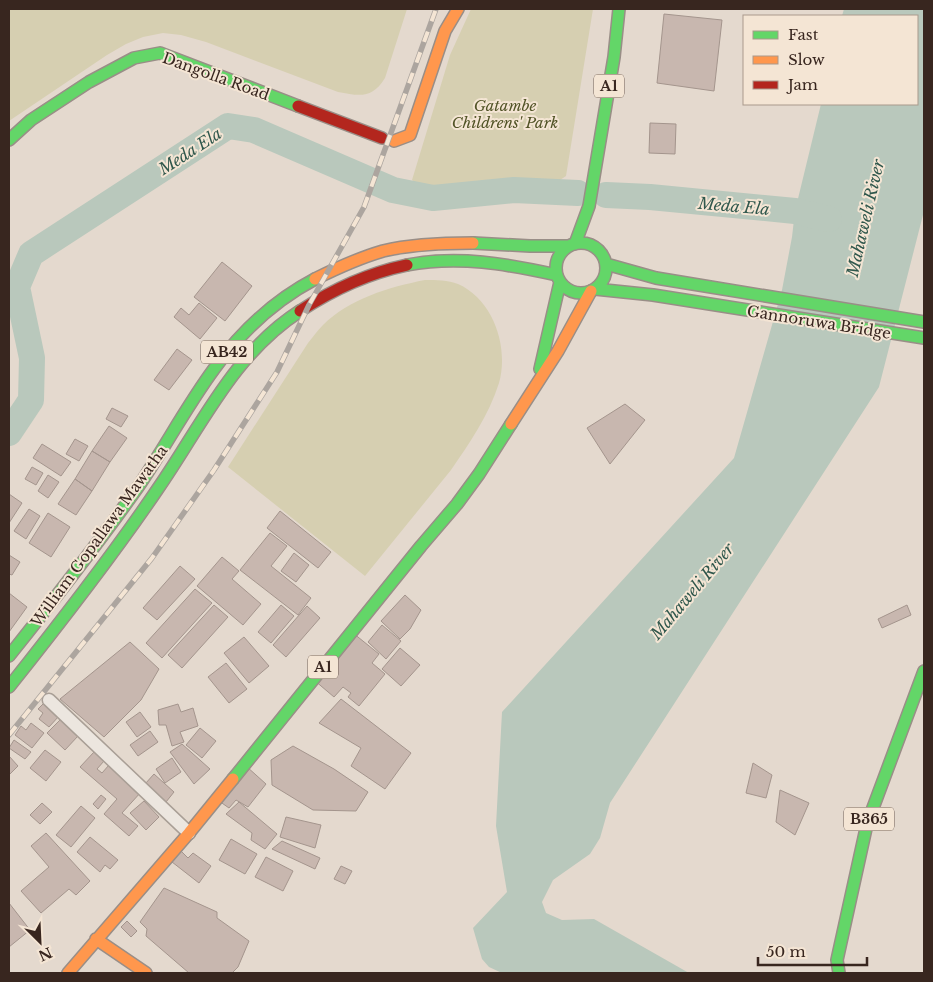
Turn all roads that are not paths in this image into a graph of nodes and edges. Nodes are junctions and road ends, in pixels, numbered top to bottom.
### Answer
1 (458, 9) edge
2 (618, 9) edge
3 (382, 138) dead end
4 (9, 140) edge
5 (394, 142) dead end
6 (589, 206) junction
7 (594, 221) dead end
8 (598, 236) dead end
9 (572, 245) junction
10 (600, 252) junction
11 (606, 264) junction
12 (559, 279) junction
13 (594, 290) junction
14 (924, 322) edge
15 (924, 338) edge
16 (536, 384) junction
17 (9, 656) edge
18 (924, 671) edge
19 (9, 687) edge
20 (49, 700) dead end
21 (189, 832) junction
22 (96, 939) junction
23 (68, 973) edge
24 (146, 973) edge
25 (839, 973) edge

1 - 5 main road
2 - 6 main road, A1
3 - 4 main road, Dangolla Road
6 - 7 main road, A1
6 - 9 main road, A1
8 - 10 main road
9 - 10 main road
9 - 12 main road
9 - 17 main road, William Gopallawa Mawatha / AB42
10 - 11 main road
11 - 13 main road
11 - 14 main road, Gannoruwa Bridge
12 - 13 main road
12 - 16 main road, A1
12 - 19 main road, William Gopallawa Mawatha / AB42
13 - 15 main road, Gannoruwa Bridge
13 - 16 main road, A1
16 - 21 main road, A1
18 - 25 main road, B365
20 - 21 street
21 - 22 main road, A1
22 - 23 main road, A1
22 - 24 main road

